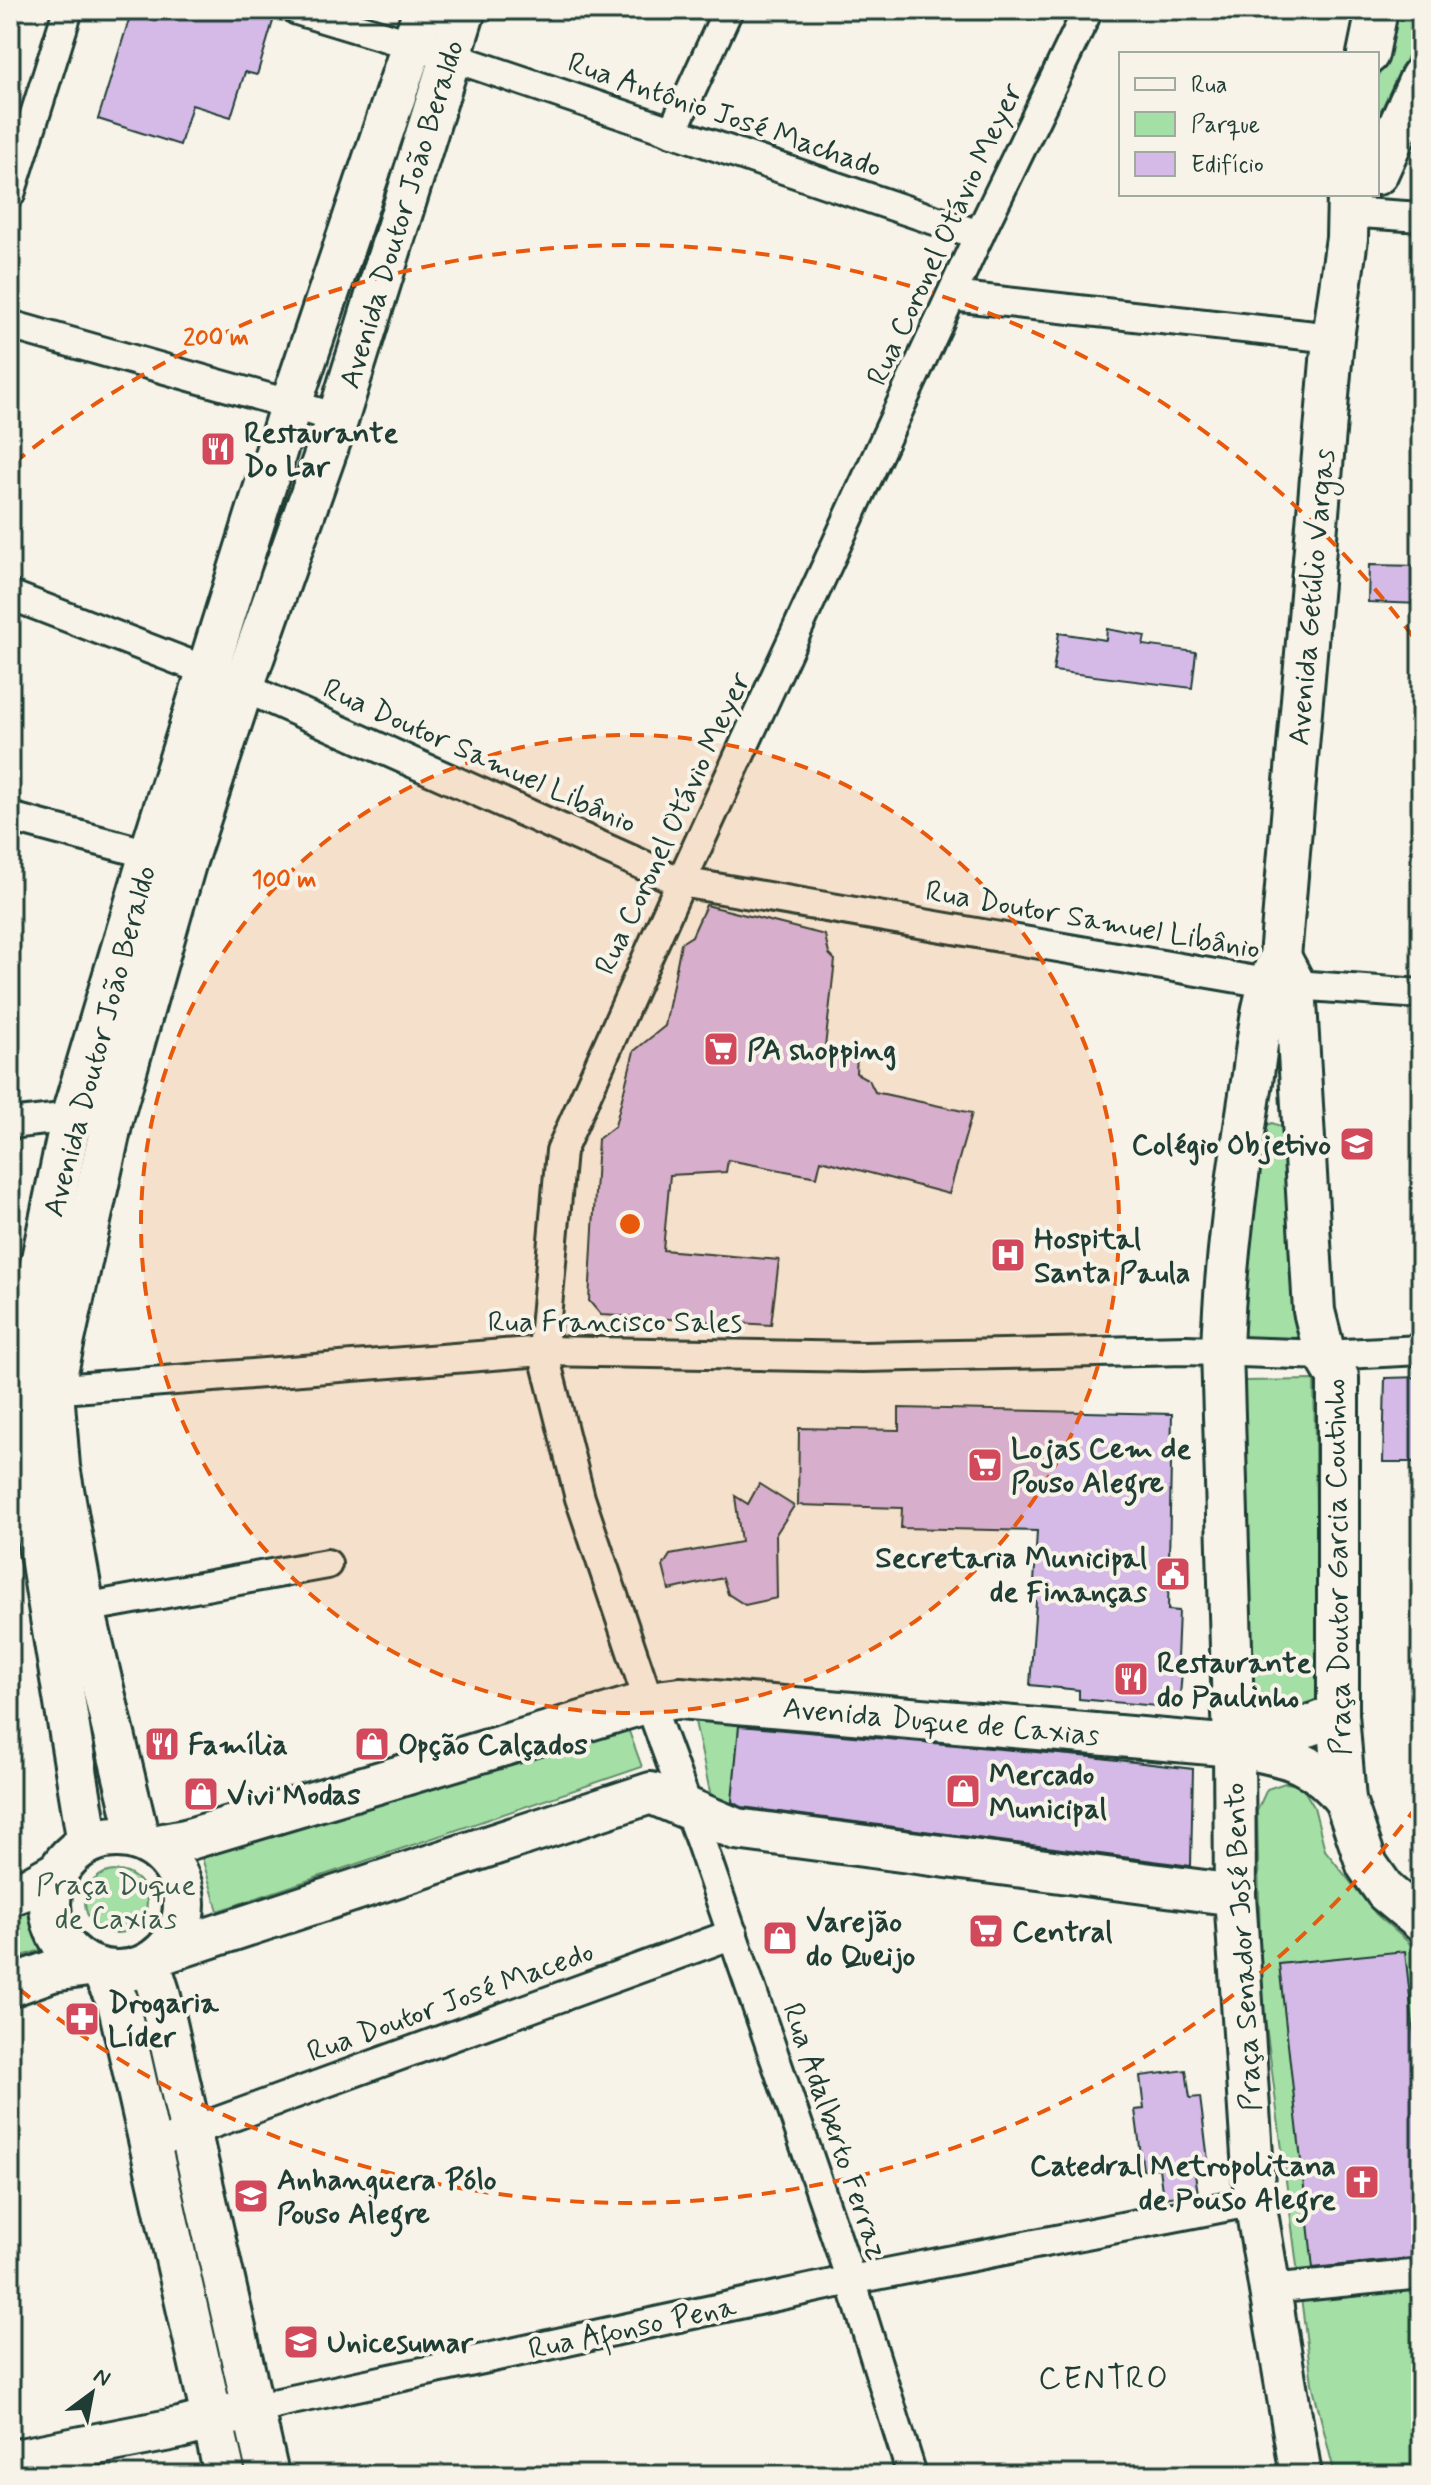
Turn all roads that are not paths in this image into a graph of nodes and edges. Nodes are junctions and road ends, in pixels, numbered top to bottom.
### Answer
1 (68, 10) edge
2 (299, 10) edge
3 (465, 10) edge
4 (728, 10) edge
5 (1088, 10) edge
6 (1377, 10) edge
7 (417, 27) edge
8 (1368, 52) edge
9 (449, 56) junction
10 (1421, 77) edge
11 (672, 132) junction
12 (1379, 170) edge
13 (10, 194) edge
14 (1354, 210) edge
15 (1421, 217) edge
16 (979, 235) junction
17 (952, 296) junction
18 (10, 325) edge
19 (1333, 338) junction
20 (291, 404) junction
21 (338, 418) junction
22 (10, 595) edge
23 (207, 671) junction
24 (243, 687) junction
25 (10, 817) edge
26 (168, 859) junction
27 (681, 882) junction
28 (1281, 975) junction
29 (1421, 994) edge
30 (72, 1115) junction
31 (113, 1116) junction
32 (10, 1124) edge
33 (1245, 1124) junction
34 (1304, 1126) junction
35 (1222, 1350) junction
36 (1421, 1350) edge
37 (543, 1351) junction
38 (1325, 1355) junction
39 (53, 1390) junction
40 (12, 1393) edge
41 (327, 1564) dead end
42 (84, 1608) junction
43 (649, 1702) junction
44 (1338, 1714) junction
45 (1233, 1729) junction
46 (1345, 1800) junction
47 (689, 1810) junction
48 (88, 1843) junction
49 (146, 1843) junction
50 (57, 1872) junction
51 (10, 1895) edge
52 (1235, 1895) junction
53 (1421, 1921) edge
54 (733, 1934) junction
55 (158, 1958) junction
56 (95, 1968) junction
57 (10, 1986) edge
58 (190, 2132) junction
59 (151, 2146) junction
60 (1255, 2201) junction
61 (1421, 2274) edge
62 (851, 2280) junction
63 (1270, 2289) junction
64 (252, 2411) junction
65 (213, 2418) junction
66 (10, 2461) edge
67 (225, 2475) edge
68 (268, 2475) edge
69 (912, 2475) edge
70 (1301, 2475) edge

1 - 13 street
2 - 7 street, Rua Antônio José Machado
3 - 9 street, Avenida Doutor João Beraldo
4 - 11 street
5 - 16 street, Rua Coronel Otávio Meyer
6 - 8 street
7 - 9 street, Rua Antônio José Machado
7 - 20 street, Avenida Doutor João Beraldo
9 - 11 street, Rua Antônio José Machado
9 - 21 street, Avenida Doutor João Beraldo
10 - 12 street
11 - 16 street, Rua Antônio José Machado
14 - 15 street
14 - 19 street, Avenida Getúlio Vargas
16 - 17 street, Rua Coronel Otávio Meyer
17 - 19 street
17 - 27 street, Rua Coronel Otávio Meyer
18 - 20 street
19 - 28 street, Avenida Getúlio Vargas
20 - 21 street, Avenida Doutor João Beraldo
20 - 23 street, Avenida Doutor João Beraldo
21 - 24 street, Avenida Doutor João Beraldo
22 - 23 street, Rua Doutor Samuel Libânio
23 - 24 street, Rua Doutor Samuel Libânio
23 - 26 street, Avenida Doutor João Beraldo
24 - 26 street, Avenida Doutor João Beraldo
24 - 27 street, Rua Doutor Samuel Libânio
25 - 26 street
26 - 30 street, Avenida Doutor João Beraldo
26 - 31 street, Avenida Doutor João Beraldo
27 - 28 street, Rua Doutor Samuel Libânio
27 - 37 street, Rua Coronel Otávio Meyer
28 - 29 street, Rua Doutor Samuel Libânio
28 - 33 street, Avenida Getúlio Vargas
28 - 34 street, Avenida Getúlio Vargas
30 - 31 street
30 - 32 street
30 - 40 street, Avenida Doutor João Beraldo
31 - 39 street, Avenida Doutor João Beraldo
33 - 34 street
33 - 35 street, Avenida Getúlio Vargas
34 - 38 street, Avenida Getúlio Vargas
35 - 37 street, Rua Francisco Sales
35 - 38 street, Praça Doutor Garcia Coutinho
35 - 45 street
36 - 38 street
37 - 39 street, Rua Francisco Sales
37 - 43 street, Rua Coronel Otávio Meyer
38 - 44 street, Praça Doutor Garcia Coutinho
39 - 40 street, Rua Francisco Sales
39 - 42 street, Avenida Doutor João Beraldo
40 - 48 street, Avenida Doutor João Beraldo
41 - 42 street
42 - 49 street, Avenida Doutor João Beraldo
43 - 45 street, Avenida Duque de Caxias
43 - 47 street
43 - 49 street, Avenida Duque de Caxias
44 - 45 street
44 - 46 street, Praça Doutor Garcia Coutinho
45 - 46 street
45 - 52 street, Praça Senador José Bento
46 - 53 street
47 - 52 street
47 - 54 street, Rua Adalberto Ferraz
47 - 55 street
48 - 49 street
48 - 50 street
49 - 55 street
50 - 51 street
50 - 56 street
52 - 60 street, Praça Senador José Bento
54 - 58 street, Rua Doutor José Macedo
54 - 62 street, Rua Adalberto Ferraz
55 - 56 street
55 - 58 street
56 - 57 street
56 - 59 street
58 - 59 street
58 - 64 street
59 - 65 street
60 - 62 street, Rua Afonso Pena
60 - 63 street, Praça Senador José Bento
61 - 63 street
62 - 64 street, Rua Afonso Pena
62 - 69 street, Rua Adalberto Ferraz
63 - 70 street, Praça Senador José Bento
64 - 65 street, Rua Afonso Pena
64 - 68 street
65 - 66 street, Rua Afonso Pena
65 - 67 street

